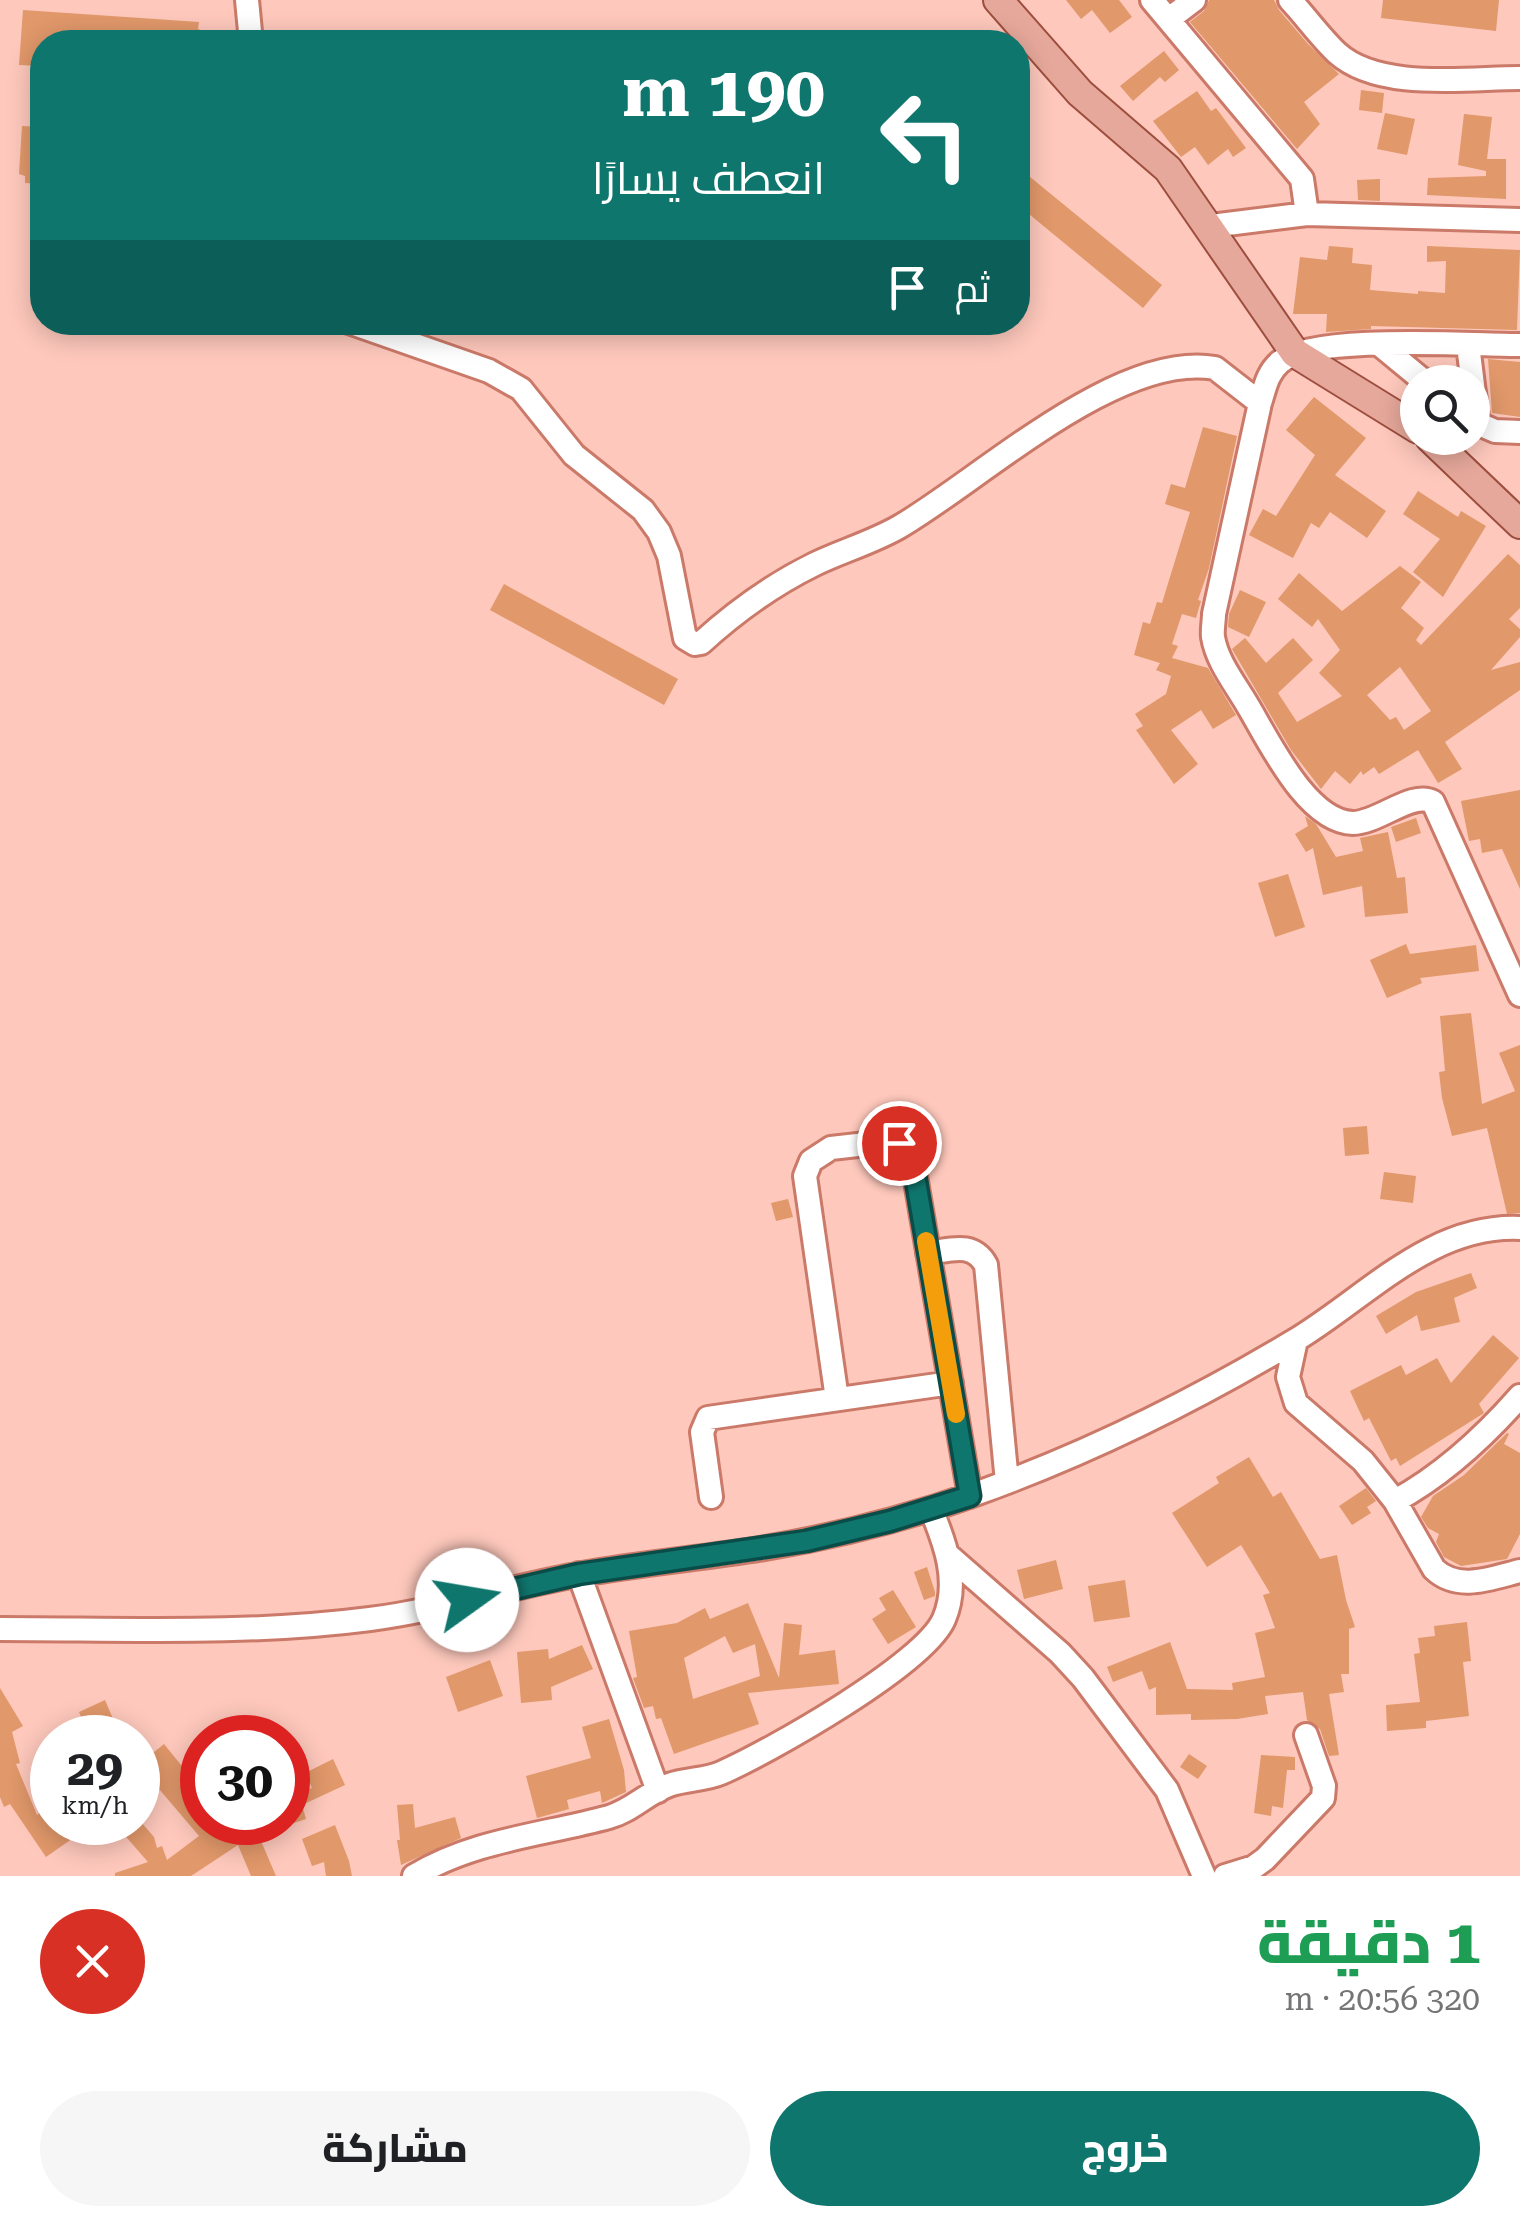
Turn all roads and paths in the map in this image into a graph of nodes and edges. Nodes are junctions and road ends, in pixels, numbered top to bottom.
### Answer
1 (247, 0) edge
2 (998, 0) edge
3 (1152, 0) edge
4 (1194, 0) edge
5 (1290, 0) edge
6 (1169, 20) junction
7 (250, 30) edge
8 (1024, 30) edge
9 (1030, 36) edge
10 (1520, 78) edge
11 (1307, 214) junction
12 (1520, 220) edge
13 (1211, 226) junction
14 (386, 335) edge
15 (1379, 344) junction
16 (1468, 344) junction
17 (1520, 345) edge
18 (1295, 353) junction
19 (1404, 365) edge
20 (1470, 365) edge
21 (1260, 403) junction
22 (1400, 418) edge
23 (1490, 429) edge
24 (1520, 432) edge
25 (1448, 455) edge
26 (1520, 524) edge
27 (1520, 995) edge
28 (1520, 1228) edge
29 (928, 1253) junction
30 (1296, 1340) junction
31 (951, 1383) junction
32 (1520, 1396) edge
33 (837, 1399) junction
34 (1007, 1482) junction
35 (970, 1496) junction
36 (711, 1498) dead end
37 (1394, 1500) junction
38 (932, 1508) junction
39 (948, 1555) junction
40 (1520, 1571) edge
41 (579, 1574) junction
42 (0, 1629) edge
43 (1306, 1735) dead end
44 (658, 1790) junction
45 (414, 1876) edge
46 (1204, 1876) edge
47 (1225, 1876) edge

1 - 7 street
2 - 8 main road
3 - 6 street
4 - 6 street
5 - 10 street
6 - 11 street
9 - 13 main road
11 - 12 street
11 - 13 street
13 - 18 main road
14 - 21 street
15 - 16 street
15 - 18 street
15 - 19 street
16 - 17 street
16 - 20 street
18 - 21 street
18 - 22 main road
21 - 27 street
23 - 24 street
25 - 26 main road
28 - 30 street
29 - 31 street
29 - 33 street
29 - 34 street
30 - 34 street
30 - 37 street
31 - 33 street
31 - 35 street
32 - 37 street
33 - 36 street
34 - 35 street
35 - 38 street
37 - 40 street
38 - 39 street
38 - 41 street
39 - 44 street
39 - 46 street
41 - 42 street
41 - 44 street
43 - 47 street
44 - 45 street

